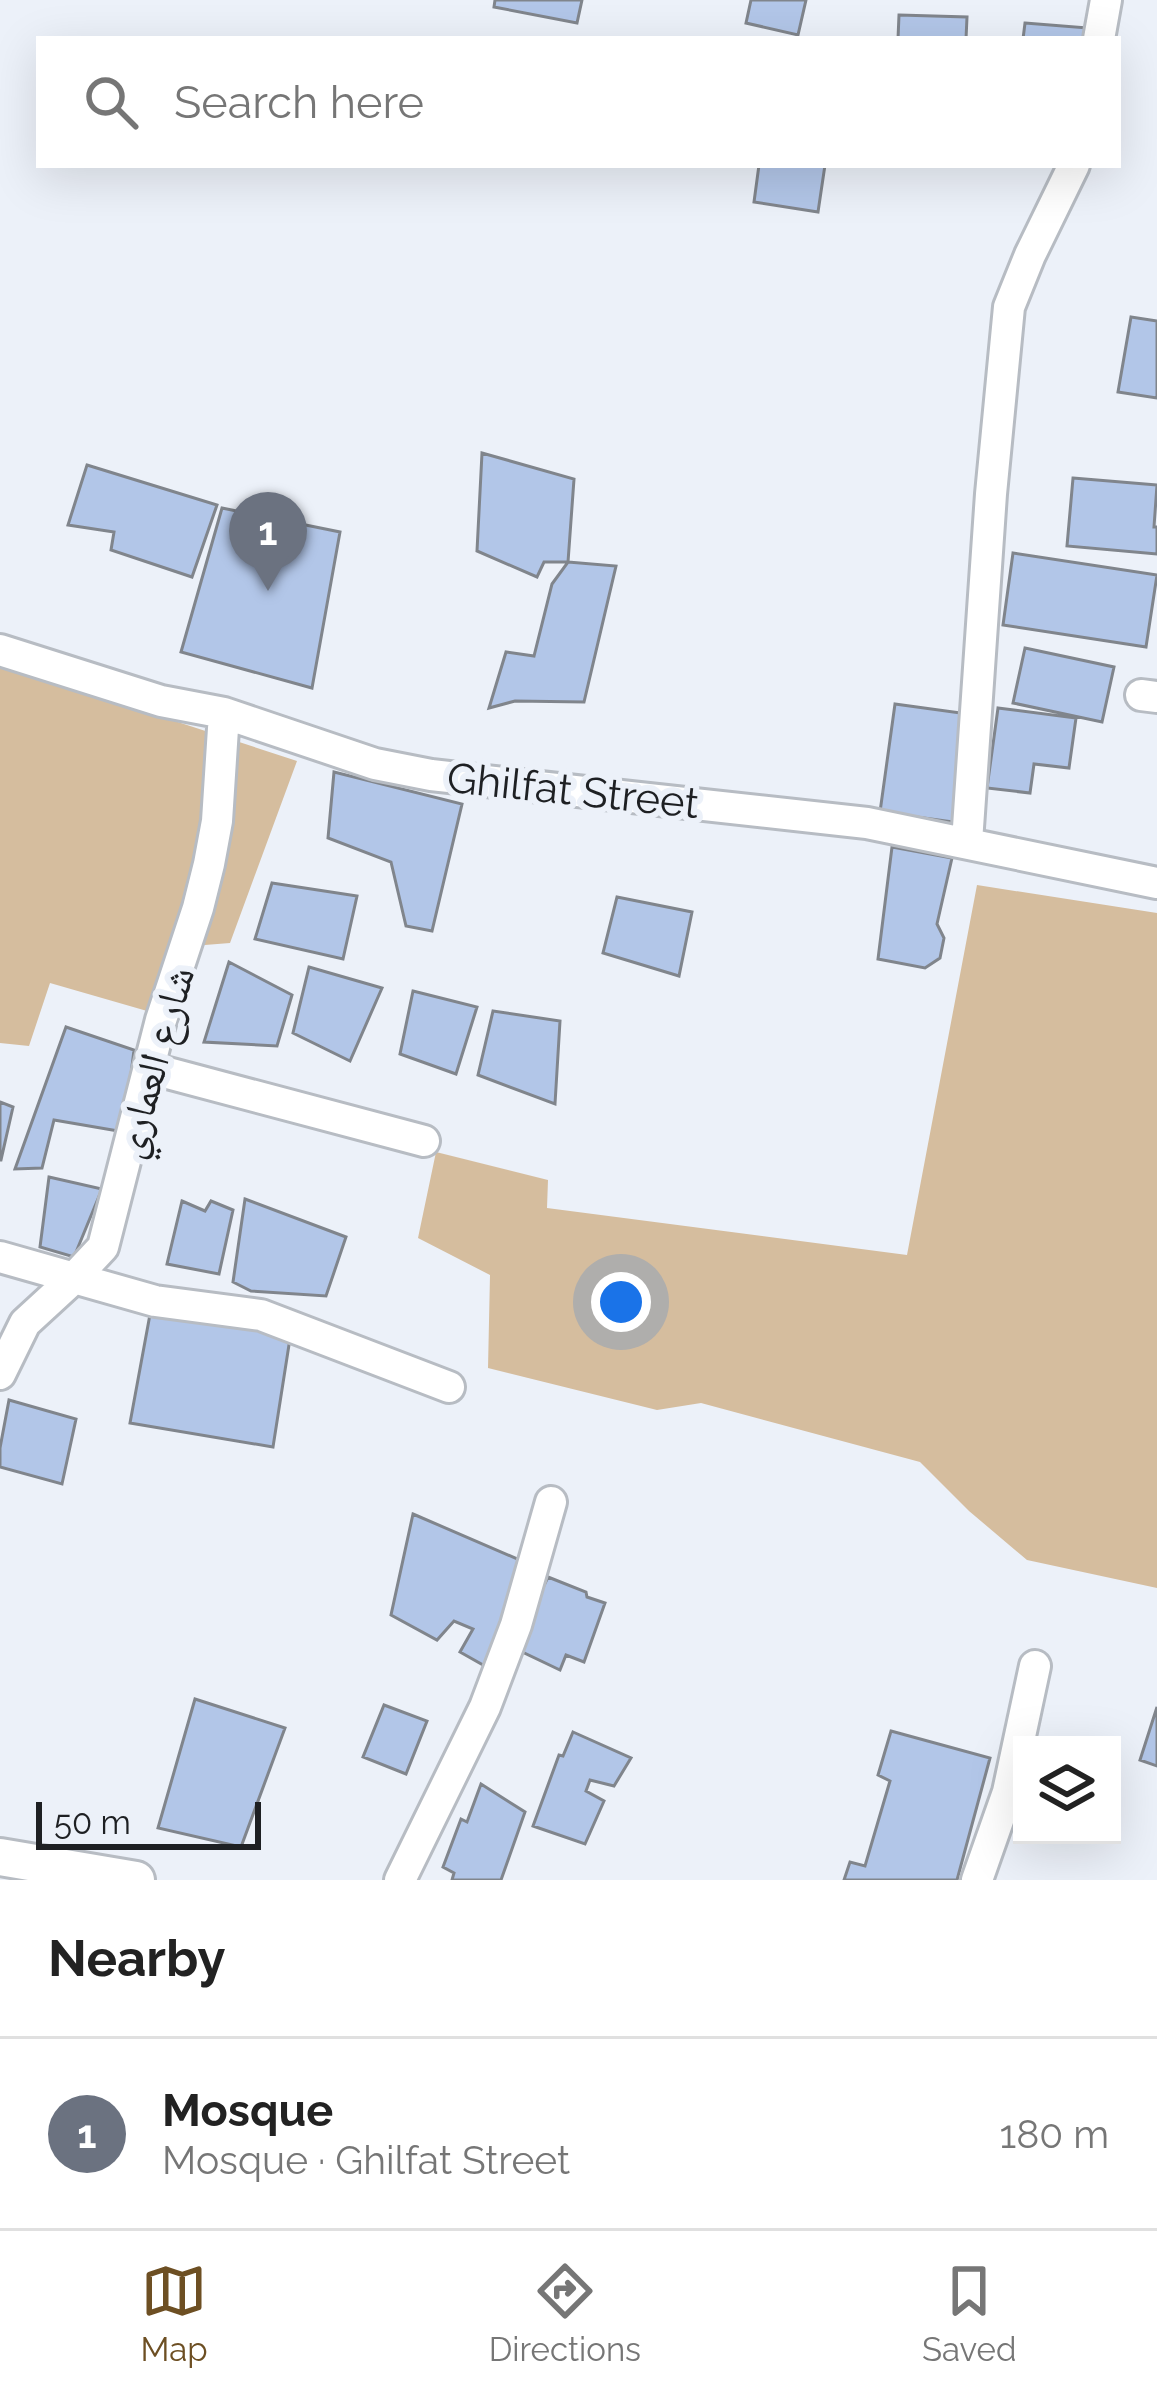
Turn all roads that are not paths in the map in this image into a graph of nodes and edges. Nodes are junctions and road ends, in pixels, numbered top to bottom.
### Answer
1 (1106, 0) edge
2 (1100, 36) edge
3 (1073, 168) edge
4 (0, 650) edge
5 (224, 713) junction
6 (967, 842) junction
7 (1157, 883) edge
8 (149, 1068) junction
9 (424, 1141) dead end
10 (0, 1257) edge
11 (74, 1278) junction
12 (0, 1374) edge
13 (449, 1388) dead end
14 (551, 1502) dead end
15 (1034, 1666) dead end
16 (0, 1858) edge
17 (136, 1880) edge
18 (400, 1880) edge
19 (977, 1880) edge

1 - 2 street
3 - 6 street
4 - 5 street, Ghilfat Street
5 - 6 street, Ghilfat Street
5 - 8 street, شارع العماري
6 - 7 street, Ghilfat Street
8 - 9 street
8 - 11 street, شارع العماري
10 - 11 street
11 - 12 street, شارع العماري
11 - 13 street
14 - 18 street
15 - 19 street
16 - 17 street

